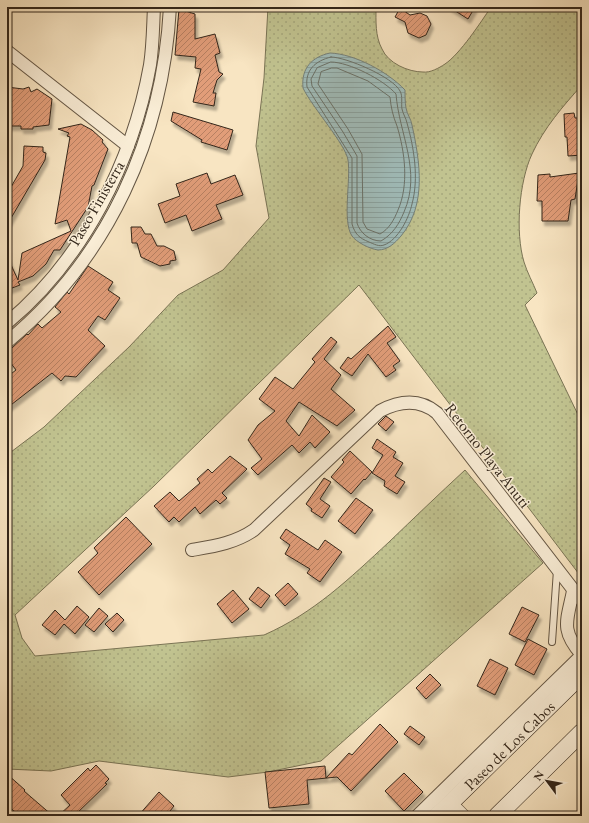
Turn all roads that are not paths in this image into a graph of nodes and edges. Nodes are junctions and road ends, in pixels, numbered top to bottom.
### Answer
1 (154, 7) edge
2 (170, 7) edge
3 (7, 51) edge
4 (128, 146) junction
5 (7, 323) edge
6 (7, 342) edge
7 (192, 550) dead end
8 (557, 570) junction
9 (573, 591) junction
10 (582, 601) edge
11 (552, 642) dead end
12 (582, 655) edge
13 (582, 674) edge
14 (582, 732) edge
15 (442, 813) edge
16 (417, 816) edge
17 (462, 816) edge
18 (497, 816) edge

1 - 4 street, Paseo Finisterra
2 - 6 street, Paseo Finisterra
3 - 4 street
4 - 5 street, Paseo Finisterra
7 - 8 street, Retorno Playa Anuti
8 - 9 street, Retorno Playa Anuti
8 - 11 lane
9 - 10 street, Retorno Playa Anuti
9 - 12 street
12 - 16 street
13 - 15 main road, Paseo de Los Cabos
14 - 18 main road
15 - 17 street

